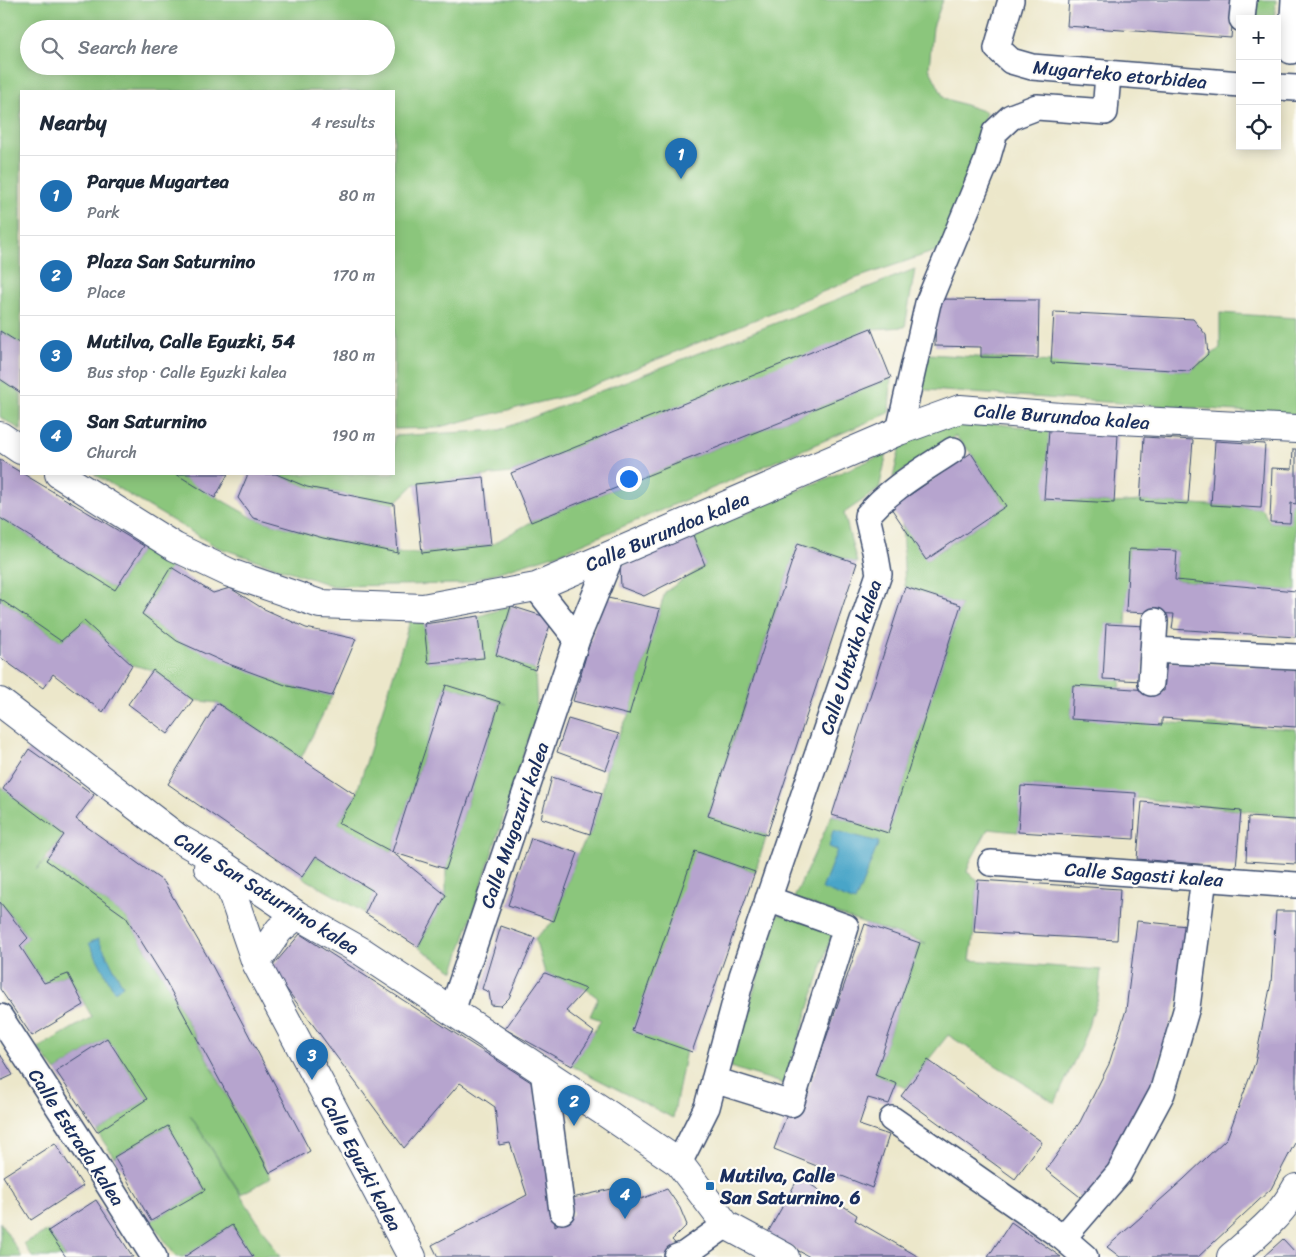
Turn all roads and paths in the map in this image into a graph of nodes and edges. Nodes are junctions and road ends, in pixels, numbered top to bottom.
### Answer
1 (1011, 0) edge
2 (1244, 0) edge
3 (1294, 0) edge
4 (1242, 15) edge
5 (1291, 52) dead end
6 (1108, 75) junction
7 (1236, 84) edge
8 (1281, 87) edge
9 (1296, 88) edge
10 (1296, 429) edge
11 (900, 431) junction
12 (0, 436) edge
13 (20, 449) edge
14 (953, 450) dead end
15 (61, 475) edge
16 (611, 556) junction
17 (536, 586) junction
18 (1154, 622) dead end
19 (577, 639) junction
20 (1153, 650) junction
21 (1296, 657) edge
22 (1151, 683) dead end
23 (0, 702) edge
24 (178, 838) junction
25 (991, 863) dead end
26 (1204, 878) junction
27 (1296, 885) edge
28 (768, 899) junction
29 (297, 915) junction
30 (256, 963) junction
31 (452, 1011) junction
32 (0, 1018) edge
33 (543, 1071) junction
34 (714, 1080) junction
35 (892, 1119) dead end
36 (679, 1163) junction
37 (1294, 1199) edge
38 (562, 1211) dead end
39 (726, 1225) junction
40 (1063, 1238) junction
41 (154, 1257) edge
42 (412, 1257) edge
43 (677, 1257) edge
44 (785, 1257) edge
45 (1084, 1257) edge
46 (1230, 1257) edge

1 - 6 street, Mugarteko etorbidea
2 - 4 street
3 - 5 street
6 - 7 street, Mugarteko etorbidea
6 - 11 street
8 - 9 street
10 - 11 street, Calle Burundoa kalea
11 - 16 street, Calle Burundoa kalea
12 - 13 street
14 - 28 street, Calle Untxiko kalea
15 - 17 street, Calle Burundoa kalea
16 - 17 street, Calle Burundoa kalea
16 - 19 street, Calle Mugazuri kalea
17 - 19 street
18 - 20 street
19 - 31 street, Calle Mugazuri kalea
20 - 21 street
20 - 22 street
23 - 24 street, Calle San Saturnino kalea
24 - 29 street, Calle San Saturnino kalea
24 - 30 street, Calle Eguzki kalea
25 - 26 street, Calle Sagasti kalea
26 - 27 street, Calle Sagasti kalea
26 - 40 street
28 - 34 street, Calle Untxiko kalea
28 - 34 street
29 - 30 street
29 - 31 street, Calle San Saturnino kalea
30 - 42 street, Calle Eguzki kalea
31 - 33 street, Calle San Saturnino kalea
32 - 41 street, Calle Estrada kalea
33 - 36 street, Calle San Saturnino kalea
33 - 38 street
34 - 36 street, Calle Untxiko kalea
35 - 40 street
36 - 39 street, Calle San Saturnino kalea
37 - 46 street
39 - 43 street
39 - 44 street, Calle San Saturnino kalea
40 - 45 street

